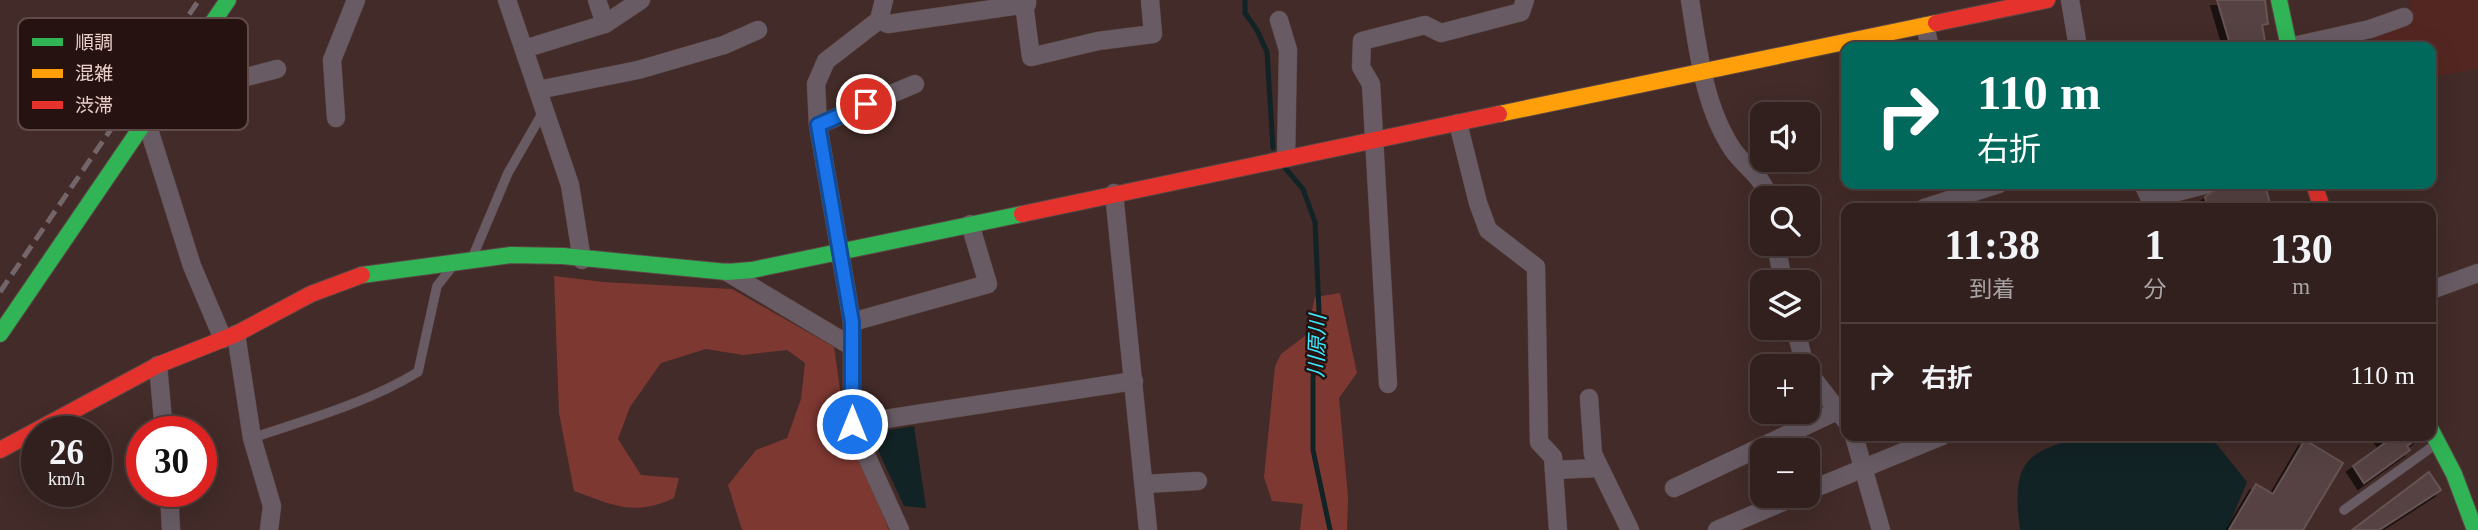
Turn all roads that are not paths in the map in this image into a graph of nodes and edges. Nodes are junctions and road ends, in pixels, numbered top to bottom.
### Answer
1 (229, 0) edge
2 (356, 0) edge
3 (507, 0) edge
4 (597, 0) edge
5 (641, 0) edge
6 (884, 0) edge
7 (1150, 0) edge
8 (1525, 0) edge
9 (1690, 0) edge
10 (2047, 0) edge
11 (2070, 0) edge
12 (2279, 0) edge
13 (1025, 2) edge
14 (1981, 7) edge
15 (2404, 17) dead end
16 (216, 18) edge
17 (879, 20) junction
18 (1279, 20) dead end
19 (605, 24) junction
20 (1925, 26) junction
21 (758, 30) dead end
22 (1851, 42) edge
23 (1929, 42) edge
24 (2076, 42) edge
25 (2288, 42) edge
26 (2312, 42) edge
27 (1841, 44) edge
28 (524, 49) junction
29 (277, 69) dead end
30 (1702, 74) junction
31 (248, 77) edge
32 (915, 84) dead end
33 (538, 90) junction
34 (544, 110) junction
35 (336, 117) dead end
36 (1458, 123) junction
37 (818, 125) junction
38 (139, 130) edge
39 (149, 130) edge
40 (1374, 140) junction
41 (1286, 158) junction
42 (1763, 186) edge
43 (1963, 189) edge
44 (2145, 189) edge
45 (2189, 189) edge
46 (1114, 193) junction
47 (1934, 203) edge
48 (970, 224) junction
49 (841, 250) junction
50 (465, 259) junction
51 (582, 260) junction
52 (727, 272) junction
53 (2475, 279) edge
54 (2436, 289) edge
55 (852, 322) junction
56 (0, 334) edge
57 (230, 336) junction
58 (851, 346) junction
59 (158, 365) junction
60 (1134, 381) junction
61 (1388, 384) dead end
62 (1820, 387) edge
63 (1589, 398) dead end
64 (1841, 413) edge
65 (163, 416) edge
66 (1841, 416) edge
67 (852, 424) junction
68 (252, 438) junction
69 (2436, 440) edge
70 (1855, 441) edge
71 (1929, 441) edge
72 (2428, 441) edge
73 (0, 450) edge
74 (1862, 467) junction
75 (1598, 468) junction
76 (1554, 470) junction
77 (1198, 481) dead end
78 (1144, 484) junction
79 (1820, 486) edge
80 (1674, 488) dead end
81 (170, 507) edge
82 (1769, 508) edge
83 (2344, 510) dead end
84 (172, 530) edge
85 (269, 530) edge
86 (900, 530) edge
87 (1148, 530) edge
88 (1558, 530) edge
89 (1630, 530) edge
90 (1717, 530) edge
91 (1881, 530) edge
92 (2475, 530) edge

1 - 16 street
2 - 35 street
3 - 28 street
4 - 19 street
5 - 19 street
6 - 17 street
7 - 13 street
8 - 40 street
9 - 30 street
10 - 14 street
11 - 24 street
12 - 25 street
13 - 17 street
14 - 20 street
15 - 26 street
17 - 37 street
18 - 41 street
19 - 28 street
20 - 22 street
20 - 23 street
21 - 33 street
27 - 30 street
28 - 33 street
29 - 31 street
30 - 36 street
30 - 42 street
32 - 37 street
33 - 34 street
34 - 50 lane
34 - 51 street
36 - 40 street
36 - 76 street
37 - 49 street
38 - 56 street
39 - 57 street
40 - 41 street
40 - 61 street
41 - 46 street
43 - 47 street
44 - 45 street
46 - 48 street
46 - 60 street
48 - 49 street
48 - 55 street
49 - 52 street
49 - 55 street
50 - 51 street
50 - 57 street
50 - 68 lane
51 - 52 street
52 - 58 street
53 - 54 street
55 - 58 street
57 - 59 street
57 - 68 street
58 - 67 street
59 - 65 street
59 - 73 street
60 - 67 street
60 - 78 street
62 - 64 street
63 - 75 street
66 - 80 street
67 - 86 street
68 - 85 street
69 - 92 street
70 - 74 street
71 - 74 street
72 - 83 lane
74 - 79 street
74 - 91 street
75 - 76 street
75 - 89 street
76 - 88 street
77 - 78 street
78 - 87 street
81 - 84 street
82 - 90 street

